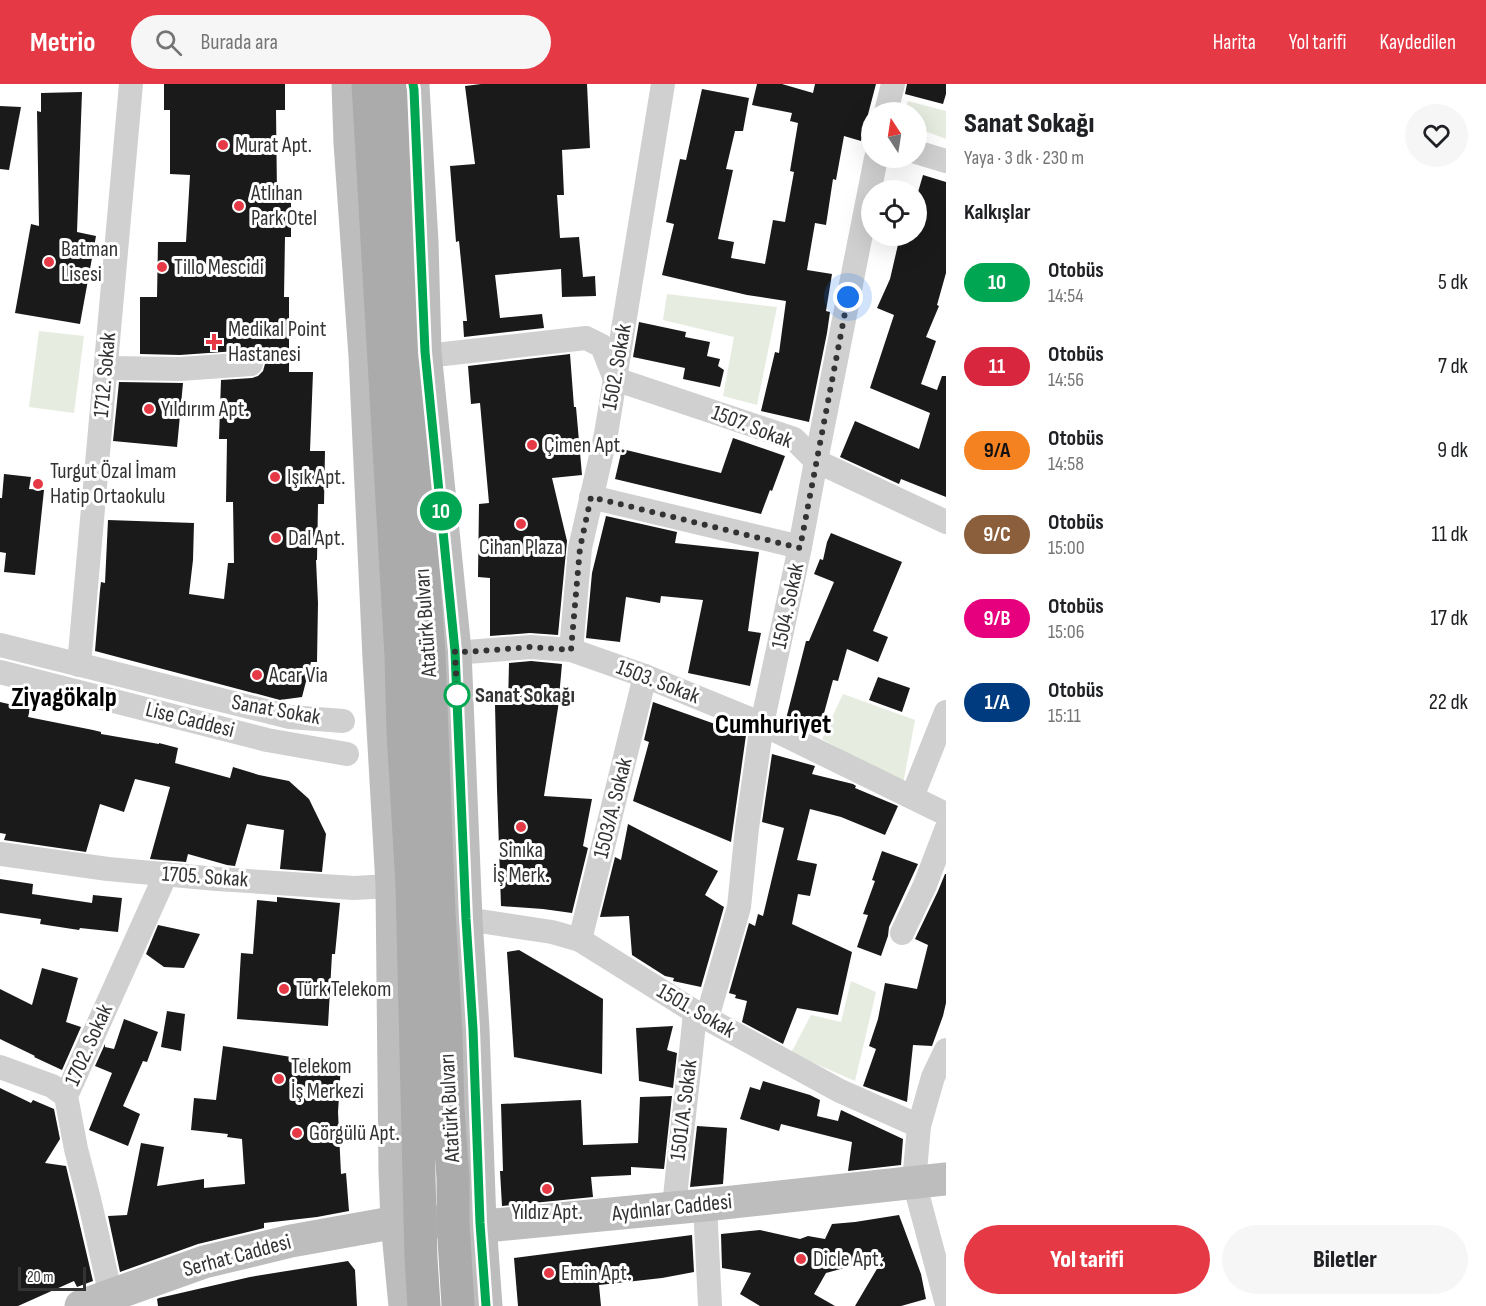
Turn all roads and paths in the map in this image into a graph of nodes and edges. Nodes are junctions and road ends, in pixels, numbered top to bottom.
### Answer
1 (131, 84) edge
2 (348, 84) edge
3 (368, 84) edge
4 (398, 84) edge
5 (413, 84) edge
6 (663, 84) edge
7 (893, 84) edge
8 (888, 102) edge
9 (927, 155) edge
10 (946, 161) edge
11 (874, 168) edge
12 (444, 354) dead end
13 (251, 364) dead end
14 (106, 368) junction
15 (615, 379) junction
16 (816, 460) junction
17 (591, 497) junction
18 (946, 522) edge
19 (800, 548) junction
20 (0, 645) edge
21 (571, 650) junction
22 (455, 651) junction
23 (79, 665) junction
24 (0, 672) edge
25 (645, 676) junction
26 (946, 712) edge
27 (343, 721) dead end
28 (762, 724) junction
29 (347, 754) dead end
30 (912, 797) junction
31 (946, 814) edge
32 (946, 830) edge
33 (0, 854) edge
34 (166, 874) junction
35 (402, 885) junction
36 (466, 919) junction
37 (902, 933) dead end
38 (580, 940) junction
39 (701, 1015) junction
40 (946, 1050) edge
41 (0, 1067) edge
42 (66, 1096) junction
43 (919, 1126) junction
44 (930, 1180) edge
45 (689, 1207) junction
46 (409, 1222) junction
47 (466, 1223) junction
48 (96, 1301) edge
49 (946, 1301) edge
50 (405, 1306) edge
51 (424, 1306) edge
52 (458, 1306) edge
53 (486, 1306) edge
54 (710, 1306) edge

1 - 14 street, 1712. Sokak
2 - 35 street
3 - 35 main road, Atatürk Bulvarı
4 - 47 main road, Atatürk Bulvarı
5 - 22 street
6 - 15 street, 1502. Sokak
7 - 8 street
9 - 10 street
11 - 16 street, 1504. Sokak
12 - 15 street
13 - 14 street
14 - 23 street, 1712. Sokak
15 - 16 street, 1507. Sokak
15 - 17 street, 1502. Sokak
16 - 18 street, 1507. Sokak
16 - 19 street, 1504. Sokak
17 - 19 street
17 - 21 street, 1502. Sokak
19 - 28 street, 1504. Sokak
20 - 23 street, Sanat Sokak
21 - 22 street, 1503. Sokak
21 - 25 street, 1503. Sokak
22 - 36 street
23 - 27 street, Sanat Sokak
24 - 29 street, Lise Caddesi
25 - 28 street, 1503. Sokak
25 - 38 street, 1503/A. Sokak
26 - 30 street
28 - 30 street, 1503. Sokak
28 - 39 street, 1504. Sokak
30 - 31 street, 1503. Sokak
32 - 37 street
33 - 34 street, 1705. Sokak
34 - 35 street, 1705. Sokak
34 - 42 street, 1702. Sokak
35 - 46 main road, Atatürk Bulvarı
36 - 38 street, 1501. Sokak
36 - 47 street
38 - 39 street, 1501. Sokak
39 - 43 street, 1501. Sokak
39 - 45 street, 1501/A. Sokak
40 - 43 street
41 - 42 street
42 - 48 street, 1702. Sokak
43 - 44 street
44 - 45 street, Aydınlar Caddesi
44 - 49 street
45 - 47 street, Aydınlar Caddesi
45 - 54 street, 1501/A. Sokak
46 - 47 street, Aydınlar Caddesi
46 - 48 street, Serhat Caddesi
46 - 50 street
46 - 51 main road, Atatürk Bulvarı
47 - 52 main road, Atatürk Bulvarı
47 - 53 street

